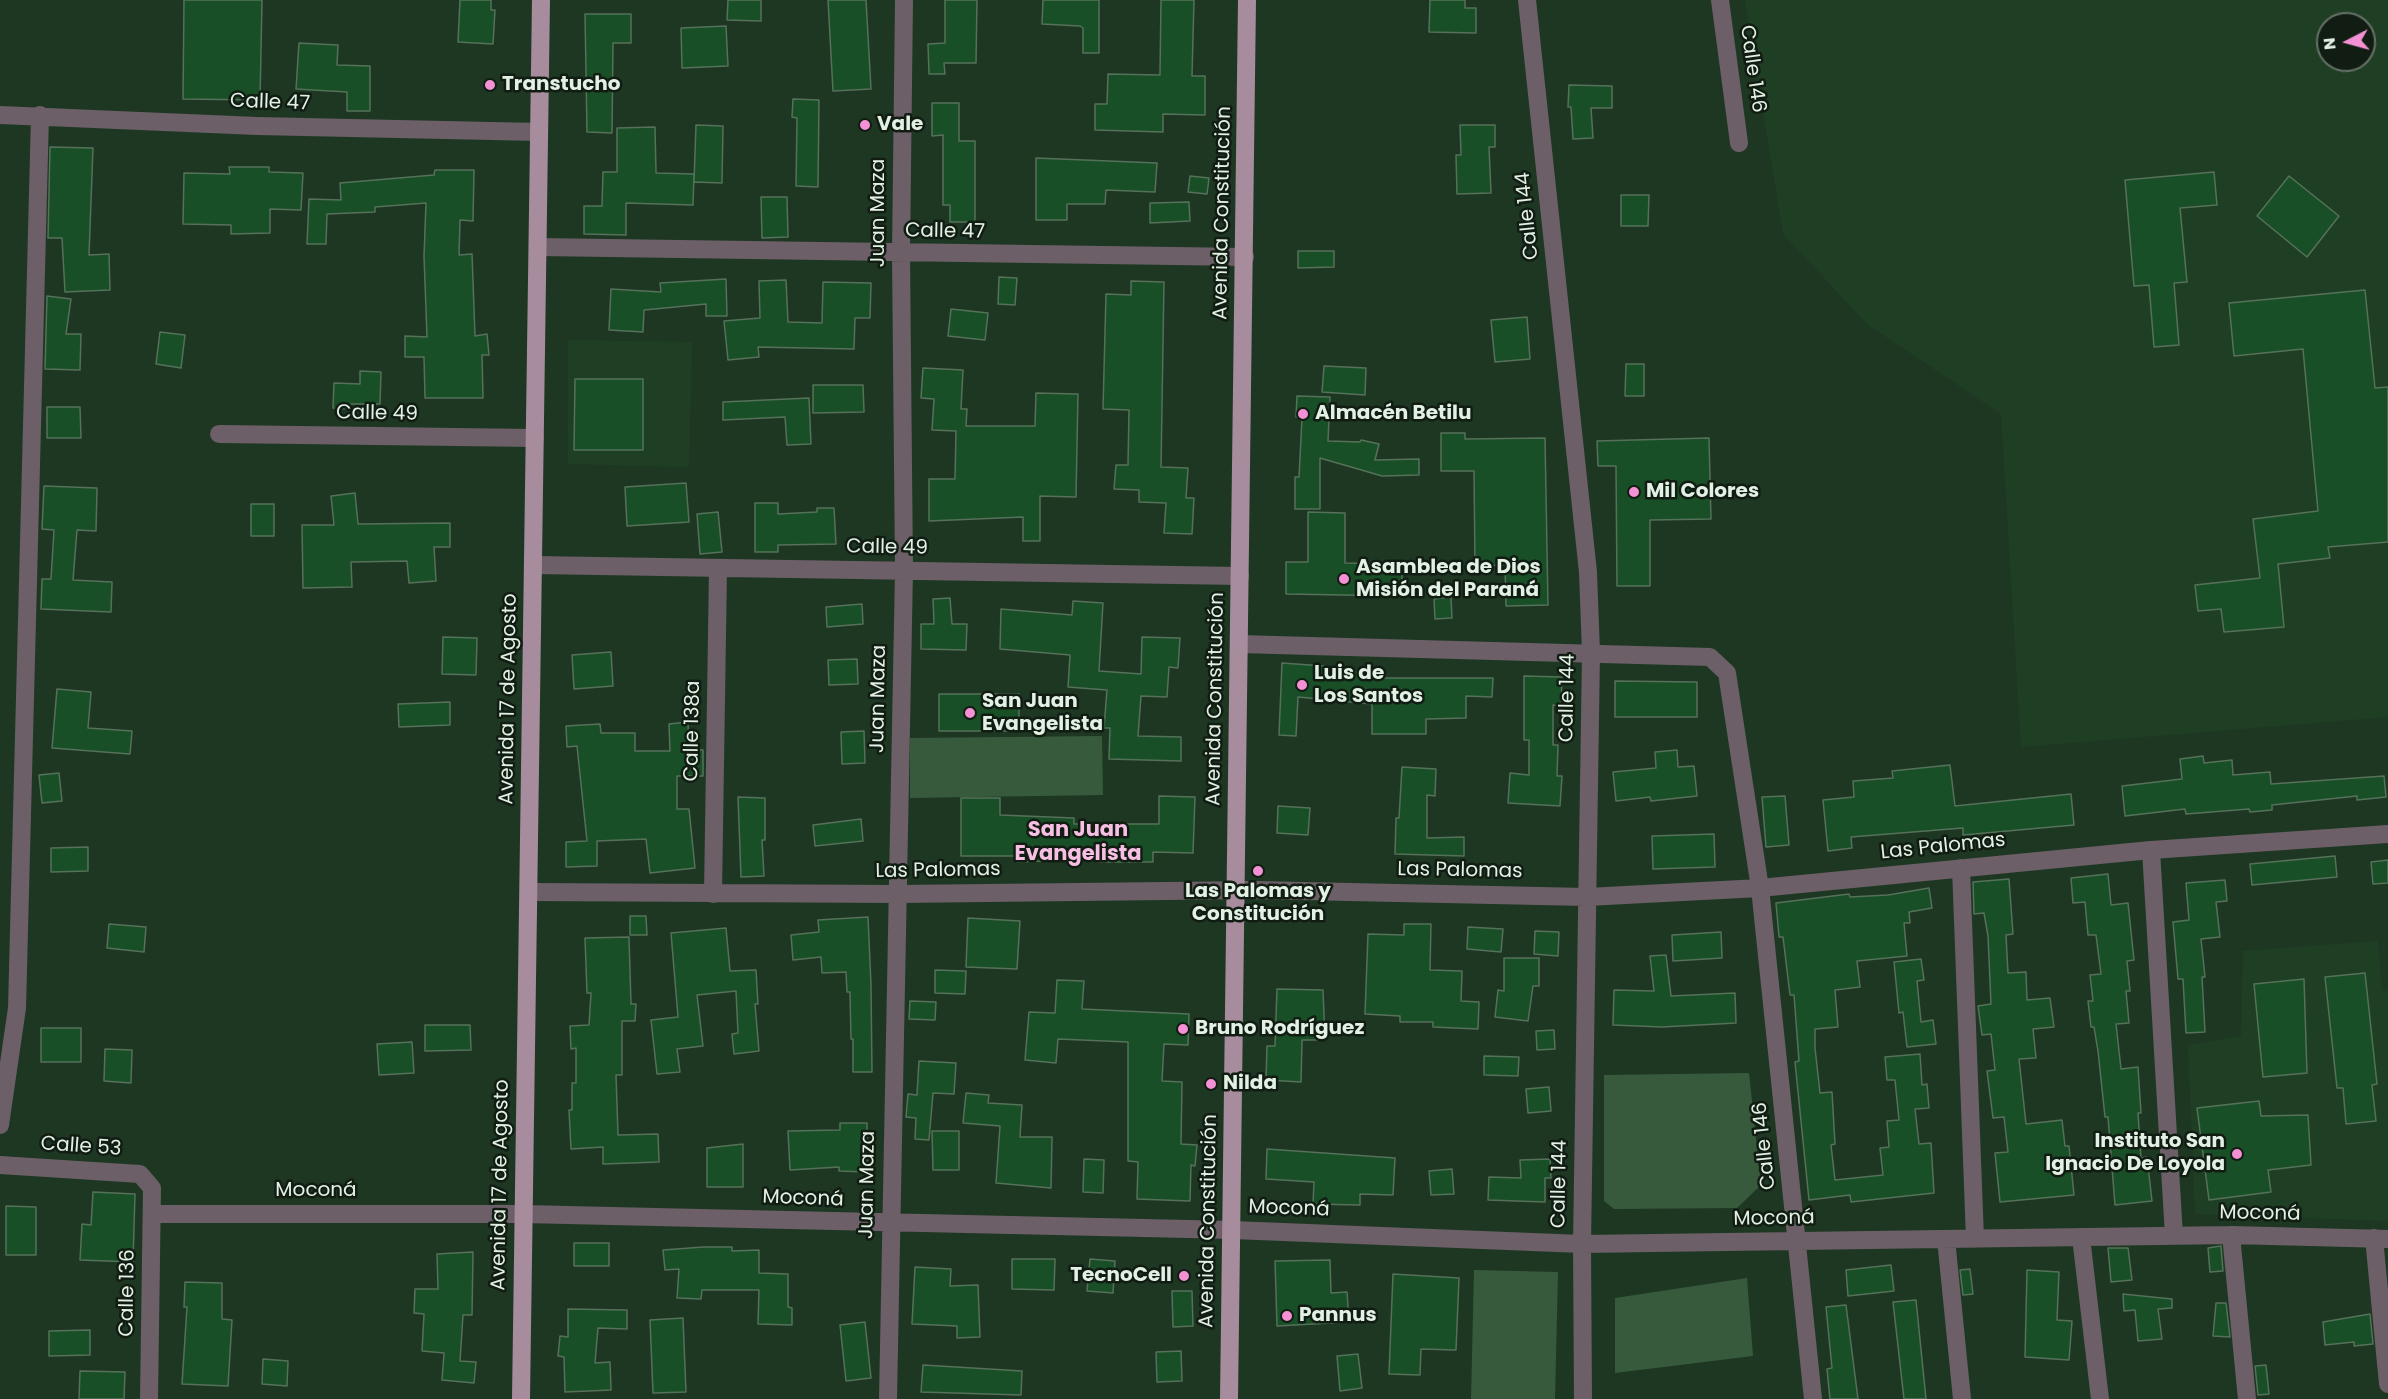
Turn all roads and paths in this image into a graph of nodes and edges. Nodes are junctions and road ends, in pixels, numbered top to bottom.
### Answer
1 (541, 0) edge
2 (904, 0) edge
3 (1247, 0) edge
4 (1527, 0) edge
5 (1720, 0) edge
6 (0, 115) edge
7 (40, 115) junction
8 (539, 132) junction
9 (1739, 143) dead end
10 (537, 247) junction
11 (901, 254) junction
12 (1245, 257) junction
13 (219, 434) dead end
14 (535, 438) junction
15 (534, 565) junction
16 (718, 569) junction
17 (904, 571) junction
18 (1240, 576) junction
19 (1239, 644) junction
20 (1591, 652) junction
21 (2388, 834) edge
22 (2151, 850) junction
23 (1961, 868) junction
24 (1760, 888) junction
25 (1234, 890) junction
26 (529, 892) junction
27 (713, 894) junction
28 (898, 894) junction
29 (1587, 897) junction
30 (0, 1125) edge
31 (0, 1165) edge
32 (152, 1188) joint
33 (152, 1214) junction
34 (523, 1214) junction
35 (890, 1224) junction
36 (1233, 1230) junction
37 (2231, 1235) junction
38 (2175, 1236) junction
39 (2081, 1237) junction
40 (1946, 1239) junction
41 (1975, 1239) junction
42 (2381, 1239) edge
43 (1797, 1241) junction
44 (1582, 1244) junction
45 (2388, 1384) edge
46 (149, 1399) edge
47 (521, 1399) edge
48 (888, 1399) edge
49 (1229, 1399) edge
50 (1583, 1399) edge
51 (1813, 1399) edge
52 (1962, 1399) edge
53 (2100, 1399) edge
54 (2247, 1399) edge

1 - 8 main road, Avenida 17 de Agosto
2 - 11 street, Juan Maza
3 - 12 main road, Avenida Constitución
4 - 20 street, Calle 144
5 - 9 street, Calle 146
6 - 7 street, Calle 47
7 - 8 street, Calle 47
7 - 30 street
8 - 10 main road, Avenida 17 de Agosto
10 - 11 street, Calle 47
10 - 14 main road, Avenida 17 de Agosto
11 - 12 street, Calle 47
11 - 17 street, Juan Maza
12 - 18 main road, Avenida Constitución
13 - 14 street, Calle 49
14 - 15 main road, Avenida 17 de Agosto
15 - 16 street, Calle 49
15 - 26 main road, Avenida 17 de Agosto
16 - 17 street, Calle 49
16 - 27 street, Calle 138a
17 - 18 street, Calle 49
17 - 28 street, Juan Maza
18 - 19 main road, Avenida Constitución
19 - 20 street, Calle 146
19 - 25 main road, Avenida Constitución
20 - 24 street, Calle 146
20 - 29 street, Calle 144
21 - 22 street, Las Palomas
22 - 23 street, Las Palomas
22 - 38 street
23 - 24 street, Las Palomas
23 - 41 street
24 - 29 street, Las Palomas
24 - 43 street, Calle 146
25 - 28 street, Las Palomas
25 - 29 street, Las Palomas
25 - 36 main road, Avenida Constitución
26 - 27 street, Las Palomas
26 - 34 main road, Avenida 17 de Agosto
27 - 28 street, Las Palomas
28 - 35 street, Juan Maza
29 - 44 street, Calle 144
31 - 32 street, Calle 53
32 - 33 street, Calle 136
33 - 34 street, Moconá
33 - 46 street, Calle 136
34 - 35 street, Moconá
34 - 47 main road, Avenida 17 de Agosto
35 - 36 street, Moconá
35 - 48 street, Juan Maza
36 - 44 street, Moconá
36 - 49 main road, Avenida Constitución
37 - 38 street, Moconá
37 - 42 street, Moconá
37 - 54 street
38 - 39 street, Moconá
39 - 41 street, Moconá
39 - 53 street
40 - 41 street, Moconá
40 - 43 street, Moconá
40 - 52 street
42 - 45 street
43 - 44 street, Moconá
43 - 51 street, Calle 146
44 - 50 street, Calle 144

